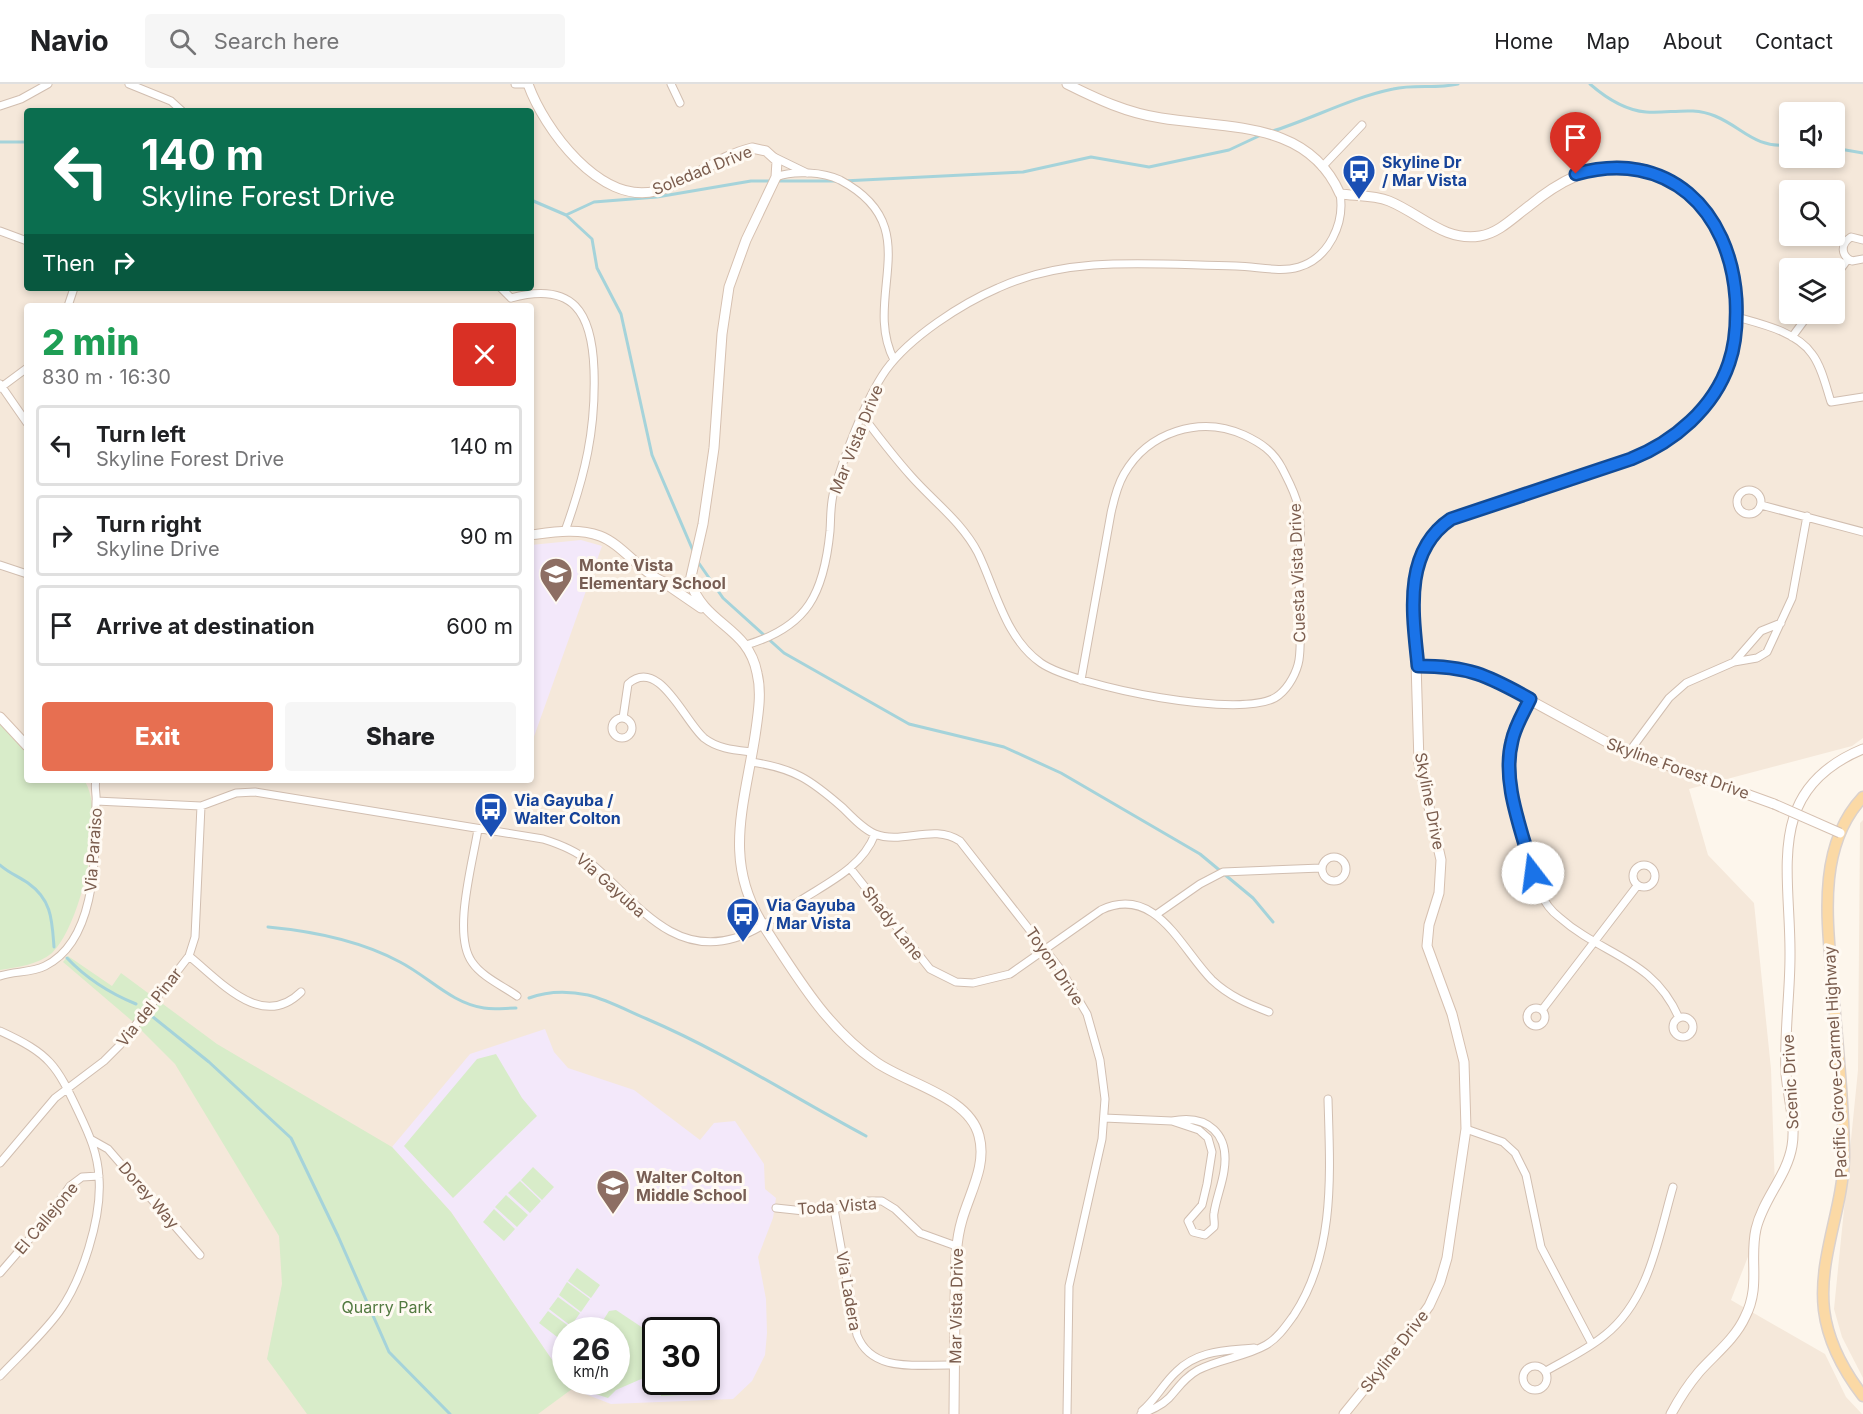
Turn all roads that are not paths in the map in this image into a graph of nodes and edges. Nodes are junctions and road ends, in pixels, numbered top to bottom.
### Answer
1 (48, 84) edge
2 (129, 84) edge
3 (515, 84) edge
4 (528, 84) edge
5 (671, 84) edge
6 (1066, 84) edge
7 (680, 103) dead end
8 (0, 106) edge
9 (178, 108) edge
10 (1362, 126) dead end
11 (773, 157) junction
12 (1322, 166) junction
13 (810, 174) junction
14 (776, 177) junction
15 (1340, 194) junction
16 (0, 231) edge
17 (24, 240) edge
18 (1863, 240) edge
19 (1863, 258) edge
20 (1848, 259) junction
21 (1845, 263) edge
22 (504, 291) edge
23 (511, 298) junction
24 (508, 303) edge
25 (1737, 317) junction
26 (1802, 324) edge
27 (1792, 337) junction
28 (894, 360) junction
29 (24, 370) edge
30 (0, 386) edge
31 (1863, 397) edge
32 (862, 415) junction
33 (24, 419) edge
34 (1761, 505) dead end
35 (1807, 516) junction
36 (565, 531) junction
37 (1863, 532) edge
38 (534, 535) edge
39 (0, 565) edge
40 (24, 573) edge
41 (690, 581) junction
42 (664, 583) junction
43 (705, 610) junction
44 (1782, 622) junction
45 (746, 645) junction
46 (1734, 662) junction
47 (1418, 666) junction
48 (1081, 680) junction
49 (1530, 699) junction
50 (0, 717) edge
51 (623, 718) dead end
52 (24, 743) edge
53 (1863, 748) edge
54 (752, 752) junction
55 (1629, 752) junction
56 (751, 762) junction
57 (96, 783) edge
58 (1863, 797) edge
59 (96, 801) junction
60 (201, 806) junction
61 (478, 829) junction
62 (1840, 833) junction
63 (875, 834) junction
64 (850, 868) junction
65 (1321, 868) dead end
66 (1637, 885) dead end
67 (1157, 914) junction
68 (763, 925) junction
69 (1593, 940) junction
70 (1046, 950) junction
71 (189, 956) junction
72 (0, 976) edge
73 (302, 992) dead end
74 (517, 996) dead end
75 (1542, 1010) dead end
76 (1269, 1012) dead end
77 (1678, 1018) dead end
78 (0, 1031) edge
79 (68, 1089) junction
80 (1328, 1099) dead end
81 (1104, 1118) junction
82 (1172, 1121) junction
83 (1466, 1128) junction
84 (92, 1140) junction
85 (0, 1163) edge
86 (99, 1176) junction
87 (1673, 1187) dead end
88 (776, 1208) dead end
89 (834, 1209) junction
90 (956, 1246) junction
91 (200, 1256) dead end
92 (0, 1273) edge
93 (1592, 1344) junction
94 (1260, 1348) junction
95 (954, 1365) junction
96 (1546, 1371) dead end
97 (0, 1376) edge
98 (1863, 1396) edge
99 (954, 1414) edge
100 (1067, 1414) edge
101 (1140, 1414) edge
102 (1344, 1414) edge
103 (1671, 1414) edge

1 - 8 street
2 - 9 street
3 - 4 street
4 - 11 street, Soledad Drive
5 - 7 street
6 - 12 street
10 - 12 street
11 - 13 street
11 - 14 street, Soledad Drive
12 - 15 street
13 - 14 street
13 - 28 street
14 - 41 street
15 - 25 street, Skyline Drive
15 - 28 street, Mar Vista Drive
16 - 17 street
18 - 20 street
19 - 20 street
20 - 21 street
22 - 23 street
23 - 24 street
23 - 36 street
25 - 27 street
25 - 47 street, Skyline Drive
26 - 27 street
27 - 31 street
28 - 32 street, Mar Vista Drive
29 - 30 street
30 - 33 street
32 - 45 street, Mar Vista Drive
32 - 48 street, Cuesta Vista Drive
34 - 35 street
35 - 37 street
35 - 44 street
36 - 38 street
36 - 42 street
39 - 40 street
41 - 42 street
41 - 43 street
42 - 43 street
43 - 45 street
44 - 46 street
44 - 46 street
45 - 54 street, Mar Vista Drive
46 - 55 street
47 - 49 street, Skyline Forest Drive
47 - 83 street, Skyline Drive
48 - 48 street, Cuesta Vista Drive
49 - 55 street, Skyline Forest Drive
49 - 69 street
50 - 52 street
51 - 54 street
53 - 103 street, Scenic Drive
54 - 56 street, Mar Vista Drive
55 - 62 street, Skyline Forest Drive, bridge
56 - 63 street
56 - 68 street, Mar Vista Drive
57 - 59 street, Via Paraiso
58 - 62 main road, Pacific Grove-Carmel Highway
59 - 60 street, Via Gayuba
59 - 72 street, Via Paraiso
60 - 61 street, Via Gayuba
60 - 71 street, Via del Pinar
61 - 68 street, Via Gayuba
61 - 74 street
62 - 98 main road, Pacific Grove-Carmel Highway
63 - 64 street, Via Gayuba
63 - 70 street, Toyon Drive
64 - 68 street, Via Gayuba
64 - 70 street, Shady Lane
65 - 67 street
66 - 69 street
67 - 70 street, Shady Lane
67 - 76 street
68 - 90 street, Mar Vista Drive
69 - 75 street
69 - 77 street
70 - 81 street, Toyon Drive
71 - 73 street
71 - 79 street, Via del Pinar
78 - 79 street
79 - 84 street
79 - 85 street, Via del Pinar
80 - 94 street
81 - 82 street
81 - 100 street, Toyon Drive
82 - 82 street
83 - 93 street
83 - 102 street, Skyline Drive
84 - 86 street
84 - 91 street, Dorey Way
86 - 92 street, El Callejone
86 - 97 street
87 - 93 street
88 - 89 street, Toda Vista
89 - 90 street, Toda Vista
89 - 95 street, Via Ladera
90 - 95 street, Mar Vista Drive
93 - 96 street
94 - 101 street
94 - 101 street
95 - 99 street, Mar Vista Drive

